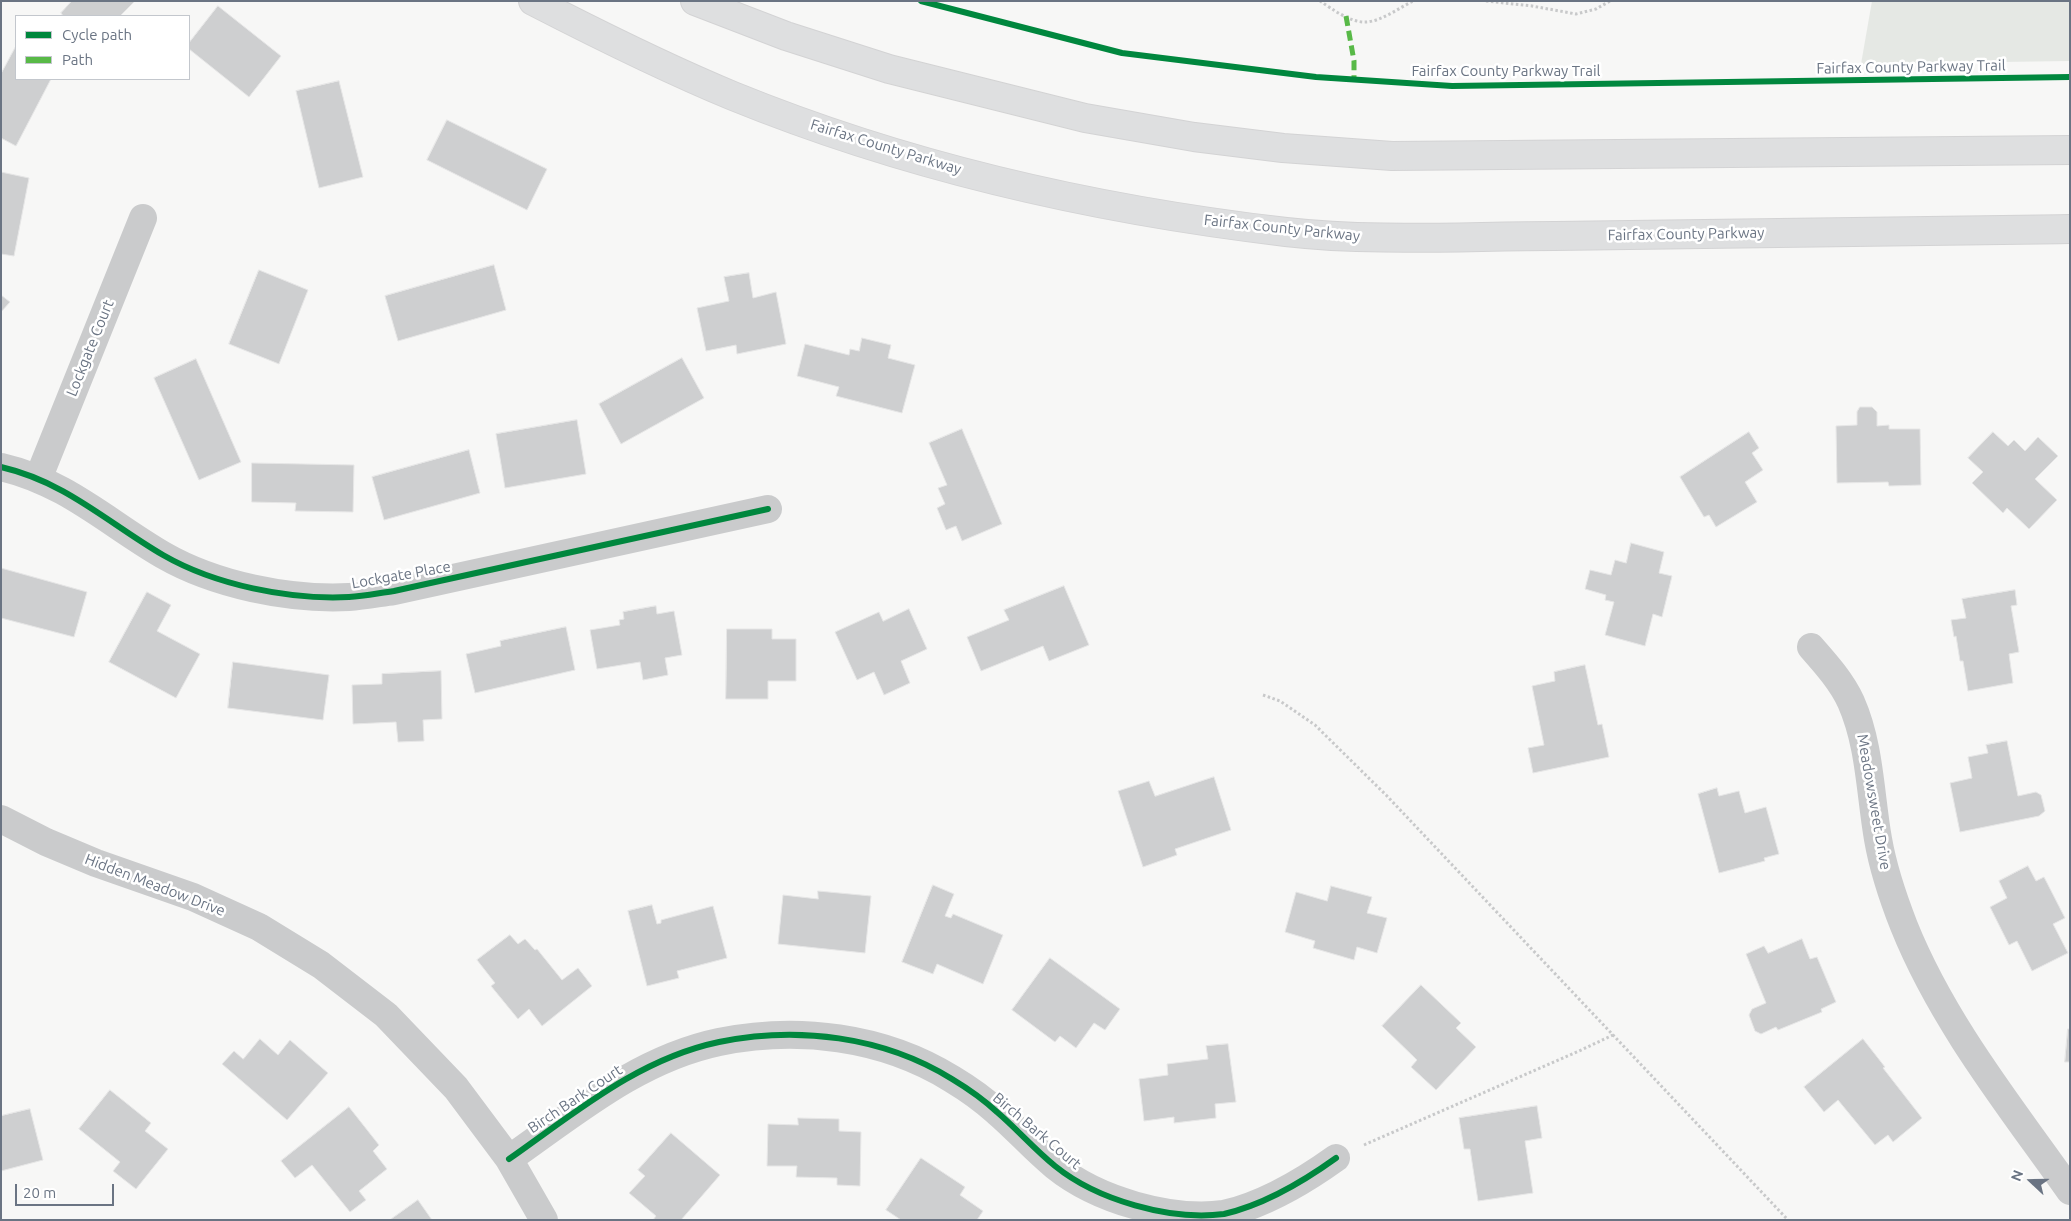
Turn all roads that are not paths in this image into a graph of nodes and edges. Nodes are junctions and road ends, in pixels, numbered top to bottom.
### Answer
1 (533, 1) edge
2 (695, 1) edge
3 (2070, 150) edge
4 (143, 218) dead end
5 (2070, 229) edge
6 (1, 467) edge
7 (38, 479) junction
8 (768, 509) dead end
9 (1811, 647) dead end
10 (1, 819) edge
11 (1336, 1158) road end
12 (509, 1159) junction
13 (2070, 1191) edge
14 (544, 1220) edge

1 - 5 highway, Fairfax County Parkway
2 - 3 highway
4 - 7 street, Lockgate Court
6 - 7 street, Lockgate Place
7 - 8 street, Lockgate Place
9 - 13 street, Meadowsweet Drive
10 - 12 street, Hidden Meadow Drive
11 - 12 street, Birch Bark Court
12 - 14 street, Hidden Meadow Drive

